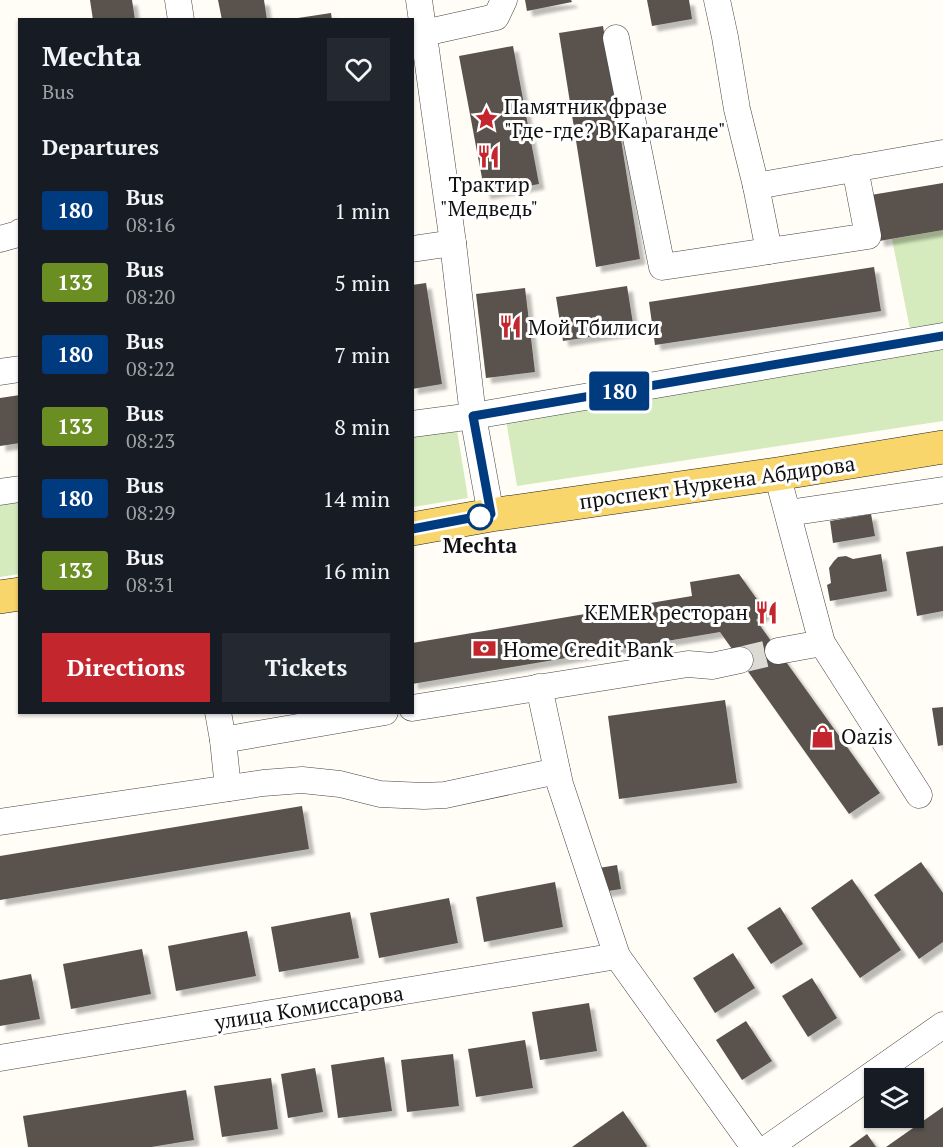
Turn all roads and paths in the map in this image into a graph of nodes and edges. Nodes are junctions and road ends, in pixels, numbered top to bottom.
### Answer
1 (178, 0) edge
2 (419, 0) edge
3 (504, 0) edge
4 (717, 0) edge
5 (182, 18) edge
6 (423, 33) junction
7 (616, 38) dead end
8 (943, 153) edge
9 (855, 168) junction
10 (756, 186) junction
11 (18, 234) edge
12 (0, 239) edge
13 (453, 243) junction
14 (414, 249) edge
15 (769, 251) junction
16 (943, 336) edge
17 (18, 369) edge
18 (0, 372) edge
19 (473, 416) junction
20 (414, 424) edge
21 (943, 447) edge
22 (777, 474) junction
23 (18, 489) edge
24 (943, 490) edge
25 (0, 492) edge
26 (788, 513) junction
27 (491, 514) junction
28 (414, 529) edge
29 (18, 594) edge
30 (0, 597) edge
31 (822, 643) junction
32 (778, 651) tunnel mouth
33 (740, 660) tunnel mouth
34 (539, 687) junction
35 (414, 708) edge
36 (218, 714) edge
37 (373, 714) edge
38 (223, 740) junction
39 (557, 771) junction
40 (228, 788) junction
41 (919, 795) dead end
42 (0, 822) edge
43 (617, 956) junction
44 (943, 1025) edge
45 (0, 1058) edge
46 (754, 1147) edge
47 (769, 1147) edge

1 - 5 street
2 - 6 street
3 - 6 street
4 - 10 street
6 - 13 street
7 - 15 street
8 - 9 street
9 - 10 street
9 - 15 street
10 - 15 street
11 - 12 street
13 - 14 street
13 - 19 street
16 - 19 street
17 - 18 street
19 - 20 street
19 - 27 street
21 - 22 main road, проспект Нуркена Абдирова
22 - 26 street
22 - 27 main road, проспект Нуркена Абдирова
23 - 25 street
24 - 26 street
26 - 31 street
27 - 28 main road, проспект Нуркена Абдирова
29 - 30 main road
31 - 32 street
31 - 41 street
33 - 34 street
34 - 35 street
34 - 39 street
36 - 38 street
37 - 38 street
38 - 40 street
39 - 40 street
39 - 43 street
40 - 42 street
43 - 45 street, улица Комиссарова
43 - 46 street
44 - 47 street

